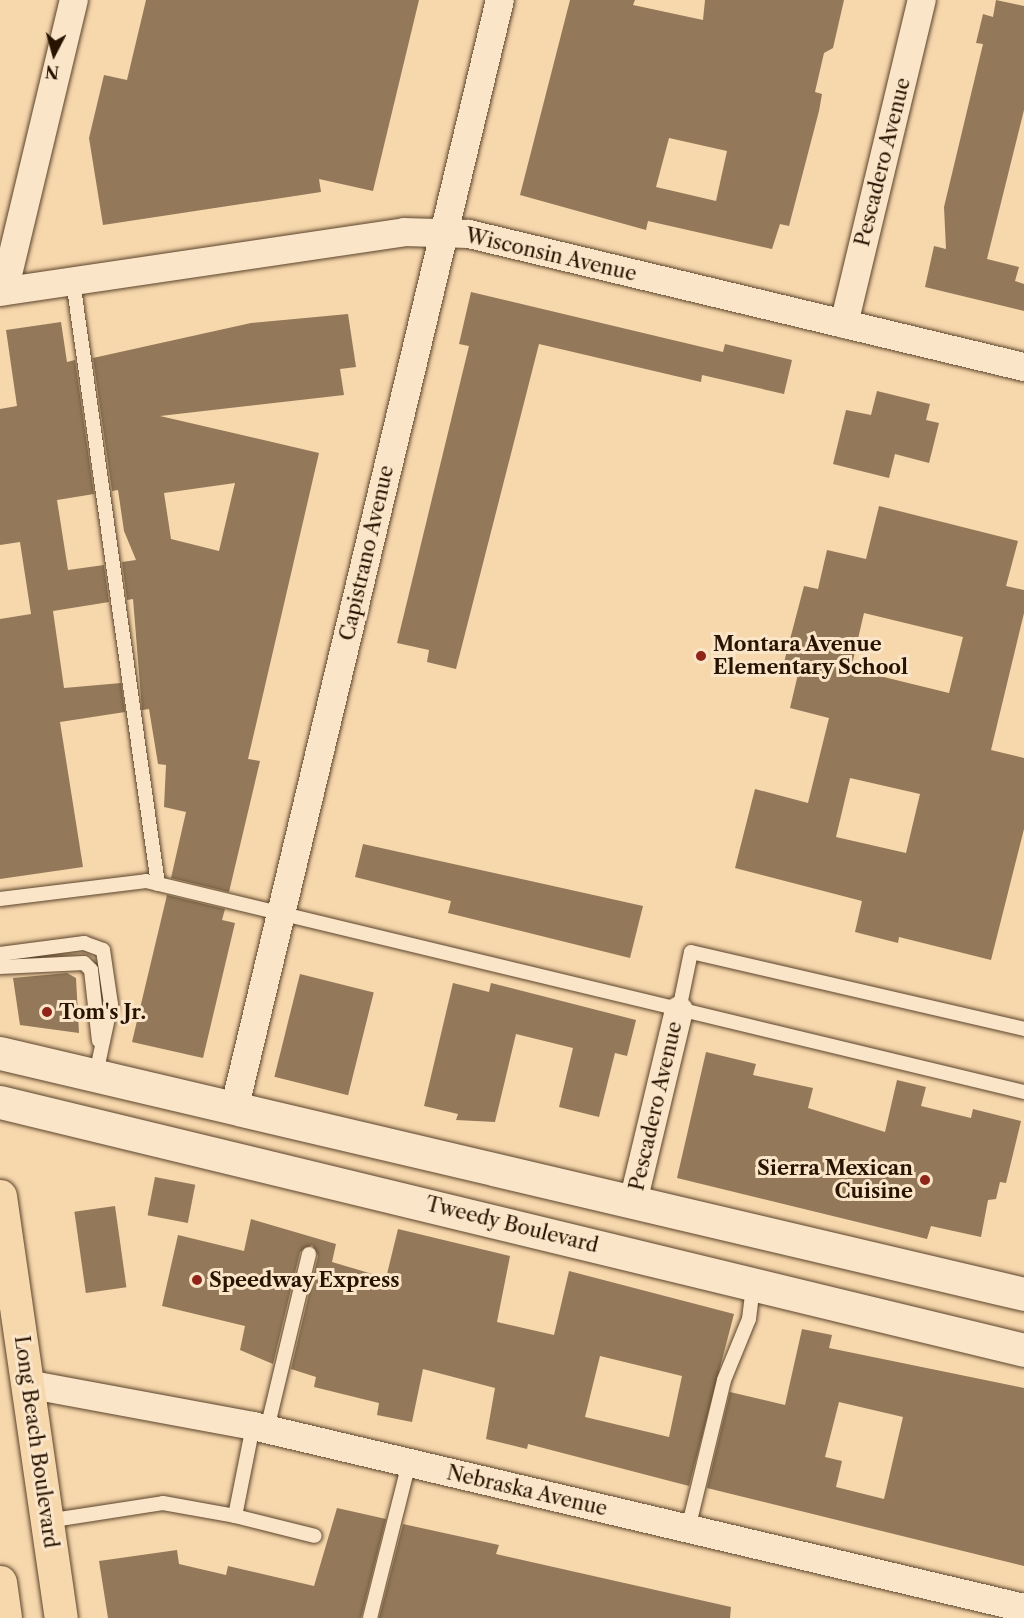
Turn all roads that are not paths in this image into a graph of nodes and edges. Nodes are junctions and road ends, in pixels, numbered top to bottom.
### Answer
1 (74, 0) edge
2 (500, 0) edge
3 (922, 0) edge
4 (444, 233) junction
5 (73, 281) junction
6 (2, 291) edge
7 (844, 324) junction
8 (1024, 367) edge
9 (158, 884) junction
10 (0, 899) edge
11 (281, 915) junction
12 (0, 954) edge
13 (0, 967) edge
14 (679, 1010) junction
15 (1024, 1029) edge
16 (0, 1053) edge
17 (99, 1063) junction
18 (1024, 1092) edge
19 (0, 1102) edge
20 (235, 1106) junction
21 (0, 1196) edge
22 (633, 1202) junction
23 (309, 1254) dead end
24 (753, 1287) junction
25 (1024, 1294) edge
26 (1024, 1350) edge
27 (27, 1384) junction
28 (260, 1428) junction
29 (409, 1463) junction
30 (235, 1516) junction
31 (47, 1521) junction
32 (688, 1528) junction
33 (315, 1536) dead end
34 (0, 1582) edge
35 (1024, 1608) edge
36 (5, 1618) edge
37 (61, 1618) edge
38 (370, 1618) edge

1 - 6 street
2 - 4 street, Capistrano Avenue
3 - 7 street, Pescadero Avenue
4 - 5 street, Wisconsin Avenue
4 - 7 street, Wisconsin Avenue
4 - 11 street, Capistrano Avenue
5 - 6 street, Wisconsin Avenue
5 - 9 lane
7 - 8 street, Wisconsin Avenue
9 - 10 lane
9 - 11 lane
11 - 14 lane
11 - 20 street, Capistrano Avenue
12 - 17 lane
13 - 17 lane
14 - 15 lane
14 - 18 lane
14 - 22 street, Pescadero Avenue
16 - 17 main road
17 - 20 main road
19 - 24 main road, Tweedy Boulevard
20 - 22 main road
21 - 27 main road, Long Beach Boulevard
22 - 25 main road
23 - 28 lane
24 - 26 main road, Tweedy Boulevard
24 - 32 lane
27 - 28 street, Nebraska Avenue
27 - 31 main road, Long Beach Boulevard
28 - 29 street, Nebraska Avenue
28 - 30 lane
29 - 32 street, Nebraska Avenue
29 - 38 lane
30 - 31 lane
30 - 33 lane
31 - 37 main road, Long Beach Boulevard
32 - 35 street, Nebraska Avenue
34 - 36 main road

